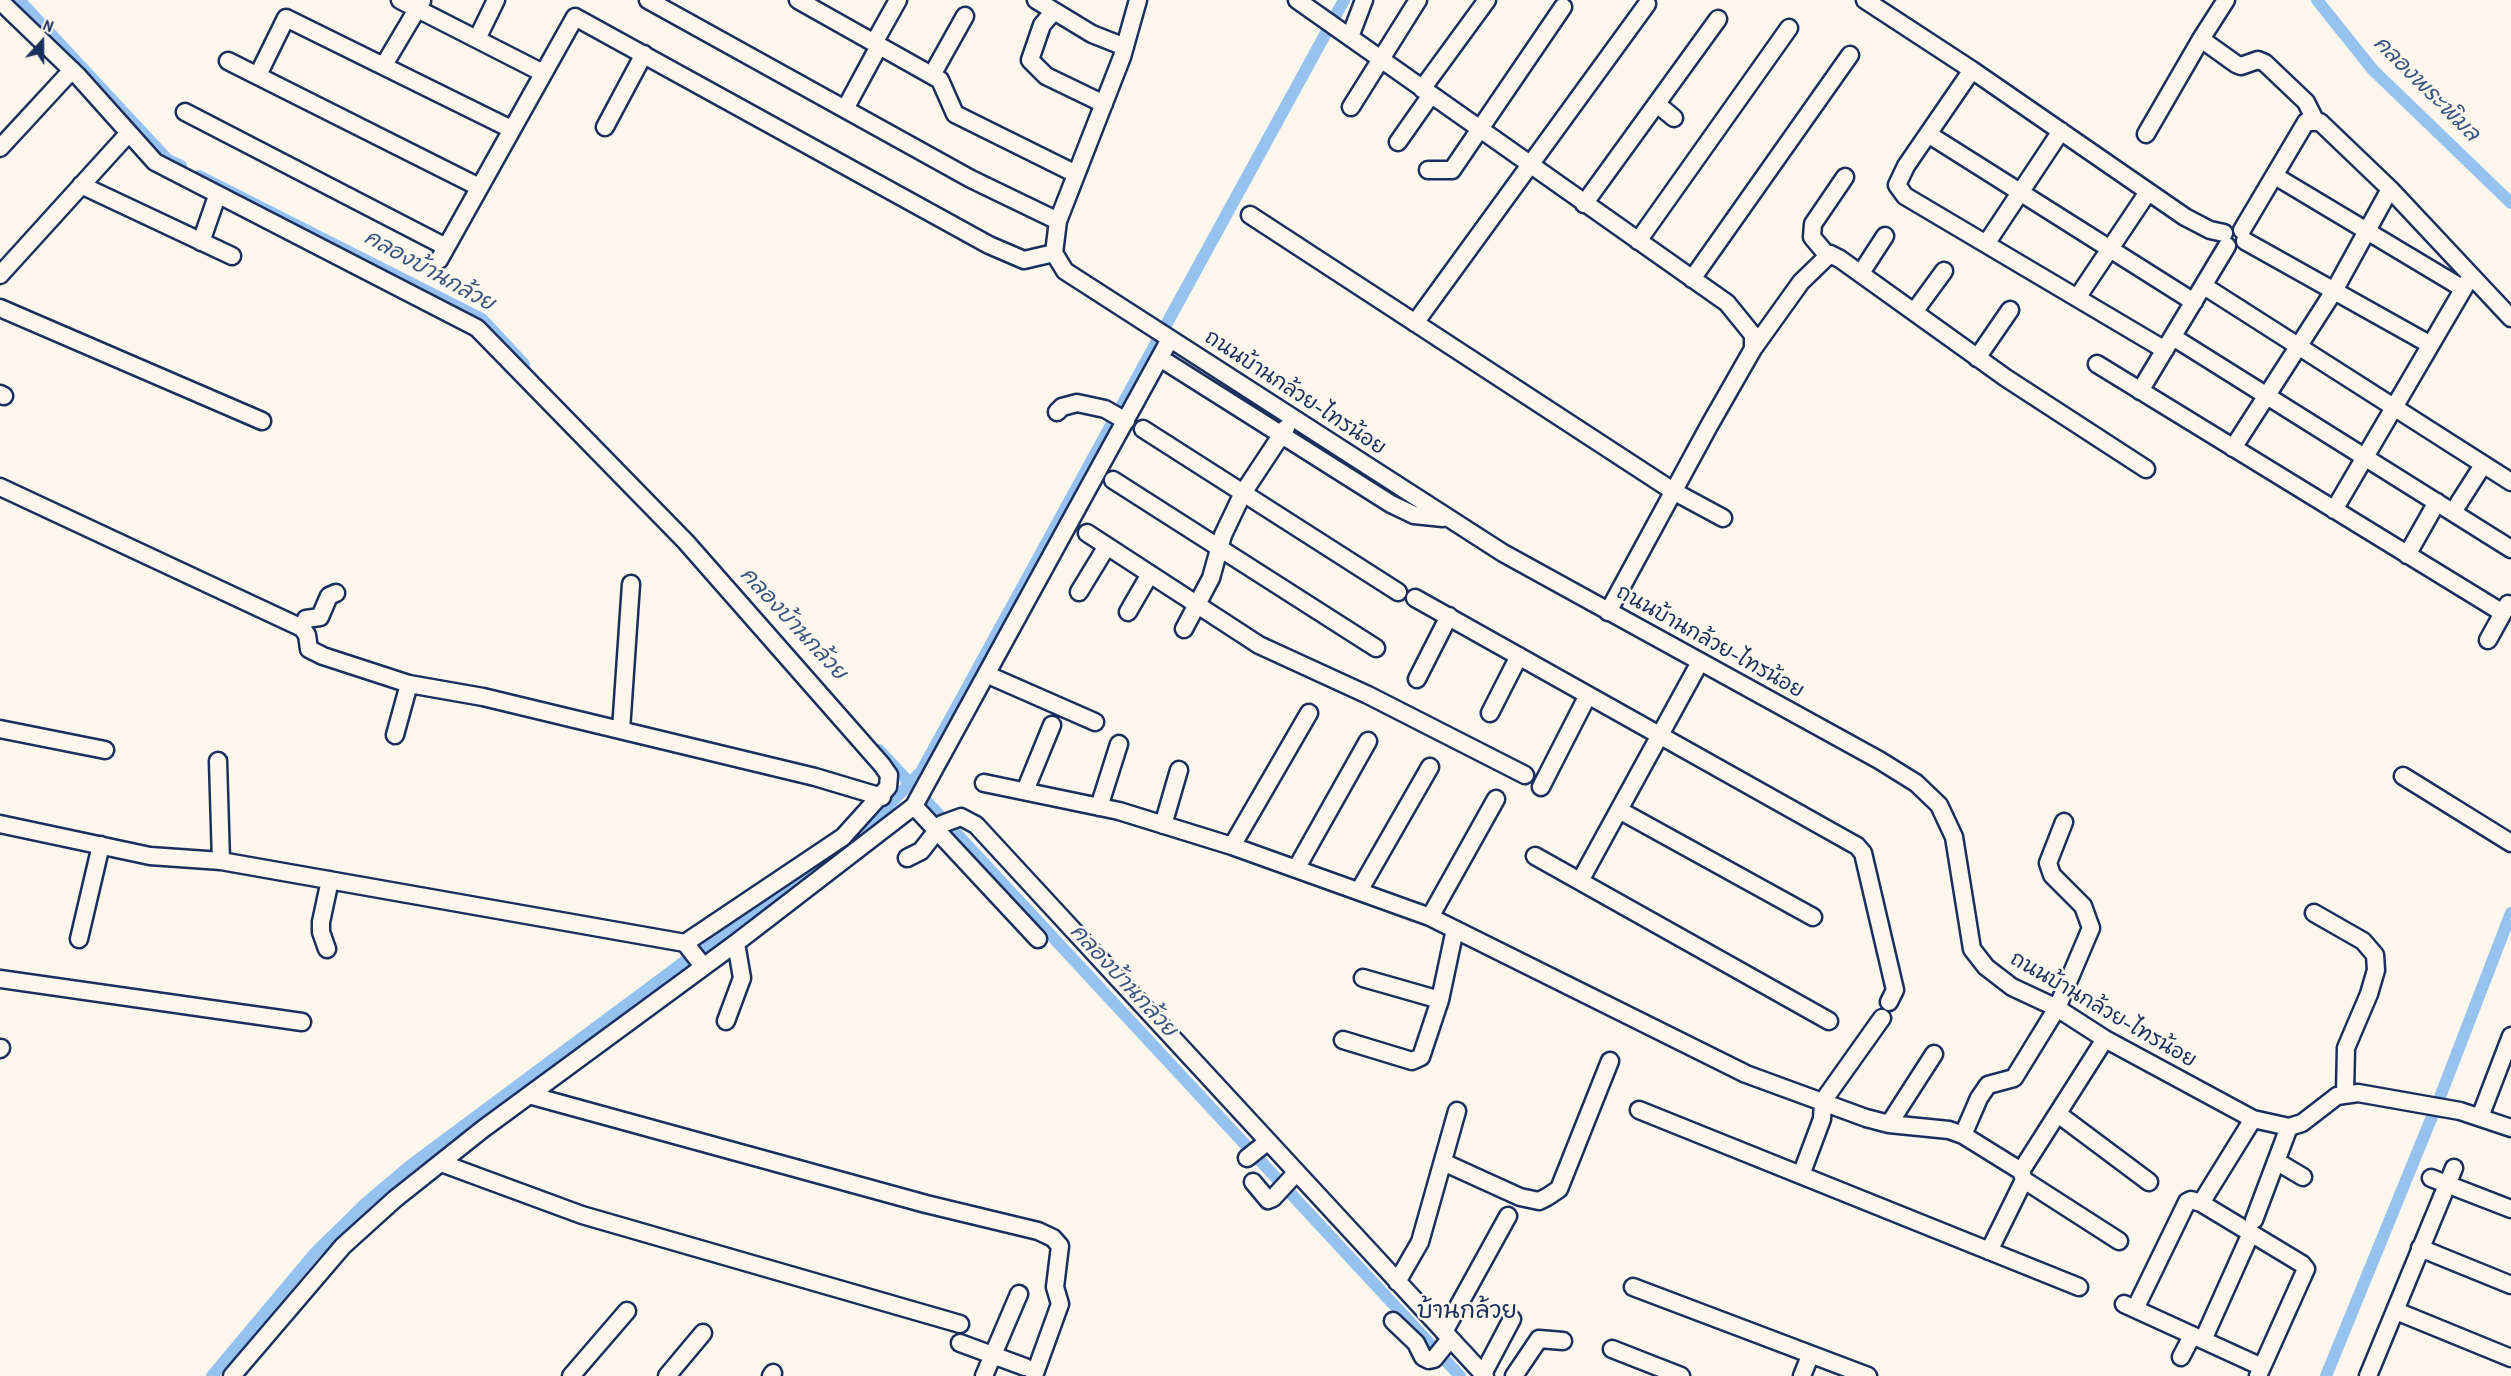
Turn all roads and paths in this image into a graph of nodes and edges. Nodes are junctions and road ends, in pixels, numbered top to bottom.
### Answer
1 (400, 0) edge
2 (496, 0) edge
3 (798, 0) edge
4 (898, 0) edge
5 (1036, 0) edge
6 (1138, 0) edge
7 (1297, 0) edge
8 (1364, 0) edge
9 (1418, 0) edge
10 (1487, 0) edge
11 (1865, 0) edge
12 (2226, 0) edge
13 (0, 1) edge
14 (652, 1) edge
15 (420, 4) edge
16 (1647, 4) dead end
17 (820, 5) edge
18 (1563, 7) dead end
19 (1054, 11) junction
20 (965, 16) dead end
21 (1718, 19) dead end
22 (1790, 28) dead end
23 (1350, 37) junction
24 (477, 39) junction
25 (2201, 39) junction
26 (877, 45) junction
27 (1125, 47) junction
28 (644, 54) junction
29 (1850, 55) dead end
30 (1381, 59) junction
31 (228, 61) dead end
32 (384, 65) junction
33 (72, 70) junction
34 (1972, 70) junction
35 (543, 73) junction
36 (258, 75) junction
37 (932, 75) junction
38 (1427, 92) junction
39 (1104, 104) junction
40 (1657, 104) junction
41 (1351, 107) dead end
42 (845, 109) junction
43 (185, 112) dead end
44 (1674, 118) dead end
45 (2315, 120) junction
46 (605, 127) dead end
47 (511, 129) junction
48 (1479, 130) junction
49 (2061, 131) junction
50 (128, 134) junction
51 (1928, 134) junction
52 (2146, 134) dead end
53 (1398, 141) dead end
54 (0, 148) edge
55 (1529, 165) junction
56 (1428, 170) dead end
57 (1076, 174) junction
58 (2275, 176) junction
59 (1845, 177) dead end
60 (81, 185) junction
61 (479, 187) junction
62 (2390, 189) junction
63 (2020, 192) junction
64 (2148, 192) junction
65 (217, 195) junction
66 (1584, 204) junction
67 (1250, 215) dead end
68 (1058, 221) junction
69 (2368, 233) junction
70 (1885, 236) dead end
71 (2244, 236) junction
72 (2226, 240) junction
73 (1638, 241) junction
74 (201, 242) junction
75 (1986, 244) junction
76 (2109, 249) junction
77 (1054, 252) junction
78 (232, 256) dead end
79 (1828, 256) junction
80 (1944, 271) dead end
81 (1861, 273) junction
82 (0, 274) edge
83 (1692, 279) junction
84 (2466, 282) junction
85 (2204, 286) junction
86 (2334, 291) junction
87 (2077, 298) junction
88 (2194, 302) junction
89 (0, 308) edge
90 (2010, 310) dead end
91 (1914, 312) junction
92 (2511, 318) edge
93 (1415, 323) junction
94 (1164, 335) junction
95 (2169, 344) junction
96 (2429, 344) junction
97 (2300, 346) junction
98 (1753, 349) junction
99 (1977, 357) junction
100 (1160, 358) junction
101 (2097, 364) dead end
102 (2140, 391) junction
103 (2267, 395) junction
104 (2394, 406) junction
105 (1057, 412) dead end
106 (1293, 417) junction
107 (1124, 419) junction
108 (262, 421) dead end
109 (1143, 429) dead end
110 (1281, 436) junction
111 (2233, 448) junction
112 (2365, 456) junction
113 (2484, 465) junction
114 (2146, 469) dead end
115 (1113, 480) dead end
116 (2511, 482) edge
117 (0, 487) edge
118 (1673, 491) junction
119 (1243, 493) junction
120 (2438, 502) junction
121 (2334, 510) junction
122 (2453, 512) junction
123 (1447, 518) junction
124 (1723, 518) dead end
125 (1087, 533) dead end
126 (1107, 546) junction
127 (1220, 548) junction
128 (2511, 549) edge
129 (2407, 555) junction
130 (1150, 574) junction
131 (631, 584) dead end
132 (1079, 592) dead end
133 (1398, 592) dead end
134 (336, 593) dead end
135 (1415, 598) dead end
136 (1197, 605) junction
137 (2508, 605) edge
138 (1128, 612) dead end
139 (1608, 612) junction
140 (1449, 616) junction
141 (302, 628) junction
142 (1185, 629) dead end
143 (2488, 640) dead end
144 (1376, 648) dead end
145 (1519, 656) junction
146 (1700, 662) junction
147 (988, 675) junction
148 (1417, 679) dead end
149 (409, 684) junction
150 (1588, 695) junction
151 (1309, 713) dead end
152 (1490, 713) dead end
153 (1095, 722) dead end
154 (1052, 725) dead end
155 (0, 729) edge
156 (621, 730) junction
157 (395, 735) dead end
158 (1660, 735) junction
159 (1368, 741) dead end
160 (1119, 744) dead end
161 (105, 750) dead end
162 (219, 761) dead end
163 (1430, 767) dead end
164 (1179, 770) dead end
165 (1524, 775) dead end
166 (2403, 776) dead end
167 (984, 783) dead end
168 (1541, 787) dead end
169 (1025, 791) junction
170 (882, 797) junction
171 (920, 798) junction
172 (1496, 799) dead end
173 (1099, 807) junction
174 (1619, 810) junction
175 (2064, 822) dead end
176 (0, 824) edge
177 (1163, 825) junction
178 (940, 828) junction
179 (2511, 843) edge
180 (101, 845) junction
181 (1232, 846) junction
182 (1535, 856) dead end
183 (907, 858) dead end
184 (220, 861) junction
185 (1296, 869) junction
186 (330, 880) junction
187 (1580, 881) junction
188 (1359, 891) junction
189 (2314, 914) dead end
190 (1430, 916) junction
191 (1813, 917) dead end
192 (1455, 929) junction
193 (79, 939) dead end
194 (1038, 939) dead end
195 (736, 943) junction
196 (327, 949) dead end
197 (694, 955) junction
198 (1363, 978) dead end
199 (0, 979) edge
200 (1440, 1000) junction
201 (1890, 1002) dead end
202 (2057, 1008) junction
203 (1882, 1018) dead end
204 (726, 1020) dead end
205 (1829, 1021) dead end
206 (303, 1022) dead end
207 (2511, 1036) edge
208 (2105, 1039) junction
209 (1343, 1040) dead end
210 (1934, 1054) dead end
211 (1610, 1061) dead end
212 (2345, 1093) junction
213 (529, 1095) junction
214 (1823, 1101) junction
215 (1639, 1110) dead end
216 (1457, 1111) dead end
217 (2058, 1114) junction
218 (2481, 1118) junction
219 (2253, 1119) junction
220 (1889, 1124) junction
221 (2289, 1127) junction
222 (2511, 1128) edge
223 (1963, 1135) junction
224 (2276, 1161) junction
225 (1443, 1162) junction
226 (441, 1163) junction
227 (1294, 1175) junction
228 (1801, 1175) junction
229 (2023, 1175) junction
230 (2303, 1177) dead end
231 (1252, 1182) dead end
232 (2149, 1182) dead end
233 (2201, 1203) junction
234 (2511, 1209) edge
235 (1508, 1216) dead end
236 (2253, 1227) junction
237 (2119, 1241) dead end
238 (2420, 1248) junction
239 (1989, 1251) junction
240 (1396, 1282) junction
241 (2511, 1285) edge
242 (1633, 1287) dead end
243 (2079, 1287) dead end
244 (1019, 1294) dead end
245 (627, 1311) dead end
246 (2396, 1311) junction
247 (1512, 1319) dead end
248 (1392, 1321) dead end
249 (960, 1324) dead end
250 (703, 1333) dead end
251 (2197, 1339) junction
252 (1563, 1341) dead end
253 (960, 1343) dead end
254 (1443, 1344) junction
255 (1612, 1349) dead end
256 (993, 1355) junction
257 (1810, 1356) junction
258 (2181, 1357) dead end
259 (2511, 1358) edge
260 (2260, 1371) edge
261 (1029, 1372) edge
262 (575, 1375) edge
263 (1484, 1375) edge
264 (232, 1376) edge
265 (667, 1376) edge
266 (984, 1376) edge
267 (1514, 1376) edge
268 (1681, 1376) edge
269 (1802, 1376) edge
270 (1868, 1376) edge
271 (2368, 1376) edge

1 - 15 street
2 - 24 street
3 - 17 street
4 - 26 street
5 - 19 street
6 - 27 street
7 - 23 street
8 - 23 street
9 - 30 street
10 - 38 street
11 - 34 street
12 - 25 street
13 - 33 street
14 - 42 street
15 - 24 street
15 - 32 street
16 - 55 street
17 - 26 street
18 - 48 street
19 - 27 street
19 - 39 street
20 - 37 street
21 - 40 street
22 - 73 street
23 - 30 street
24 - 35 street
25 - 45 street
25 - 52 street
26 - 37 street
26 - 42 street
27 - 39 street
28 - 35 street
28 - 46 street
28 - 77 street
29 - 83 street
30 - 38 street
30 - 41 street
31 - 36 street
32 - 36 street
32 - 47 street
33 - 50 street
33 - 54 street
34 - 49 street
34 - 51 street
35 - 47 street
36 - 61 street
37 - 57 street
38 - 48 street
38 - 53 street
39 - 57 street
40 - 44 street
40 - 66 street
42 - 68 street
43 - 61 street
45 - 58 street
45 - 62 street
47 - 61 street
48 - 55 street
48 - 56 street
49 - 63 street
49 - 64 street
50 - 60 street
50 - 65 street
51 - 63 street
51 - 75 street
55 - 66 street
55 - 93 street
57 - 68 street
58 - 69 street
58 - 71 street
59 - 79 street
60 - 74 street
60 - 82 street
62 - 69 street
62 - 84 street
63 - 75 street
63 - 76 street
64 - 72 street
64 - 76 street
65 - 74 street
65 - 170 street
66 - 73 street
67 - 93 street
68 - 77 street
69 - 84 street
69 - 86 street
70 - 81 street
71 - 72 street
71 - 86 street
72 - 85 street
73 - 83 street
74 - 78 street
75 - 87 street
76 - 87 street
76 - 88 street
77 - 94 street, ถนนบ้านกล้วย-ไทรน้อย
79 - 81 street
79 - 98 street
80 - 91 street
81 - 91 street
83 - 98 street
84 - 92 street
84 - 96 street
85 - 88 street
85 - 97 street
86 - 96 street
86 - 97 street
87 - 95 street
88 - 95 street
89 - 108 street
90 - 99 street
91 - 99 street
93 - 118 street
94 - 100 street
94 - 106 street, ถนนบ้านกล้วย-ไทรน้อย
95 - 102 street
95 - 103 street
96 - 104 street
97 - 103 street
97 - 104 street
98 - 118 street
99 - 114 street
100 - 107 street
100 - 110 street
101 - 102 street
102 - 111 street
103 - 111 street
103 - 112 street
104 - 112 street
104 - 113 street
105 - 107 street
106 - 110 street
106 - 123 street, ถนนบ้านกล้วย-ไทรน้อย
107 - 147 street
109 - 119 street
110 - 119 street
110 - 123 street
111 - 121 street
112 - 120 street
112 - 121 street
113 - 116 street
113 - 122 street
115 - 127 street
117 - 141 street
118 - 124 street
118 - 139 street
119 - 127 street
119 - 133 street
120 - 122 street
120 - 129 street
121 - 129 street
122 - 128 street
123 - 139 street, ถนนบ้านกล้วย-ไทรน้อย
125 - 126 street
126 - 130 street
126 - 132 street
127 - 136 street
127 - 144 street
129 - 137 street
130 - 136 street
130 - 138 street
131 - 156 street
134 - 141 street
135 - 140 street
136 - 142 street
136 - 165 street
137 - 143 street
139 - 146 street, ถนนบ้านกล้วย-ไทรน้อย
140 - 145 street
140 - 148 street
141 - 149 street
145 - 150 street
145 - 152 street
146 - 158 street
146 - 202 street, ถนนบ้านกล้วย-ไทรน้อย
147 - 153 street
147 - 171 street
149 - 156 street
149 - 157 street
150 - 158 street
150 - 168 street
151 - 181 street
154 - 169 street
155 - 161 street
156 - 170 street
158 - 174 street
158 - 201 street
159 - 185 street
160 - 173 street
162 - 184 street
163 - 188 street
164 - 177 street
166 - 179 street
167 - 169 street
169 - 173 street
170 - 197 street
171 - 178 street
171 - 195 street
172 - 190 street
173 - 177 street
174 - 187 street
174 - 191 street
175 - 202 street
176 - 180 street
177 - 181 street
178 - 183 street
178 - 194 street
178 - 227 street
180 - 184 street
180 - 193 street
181 - 185 street
182 - 187 street
184 - 186 street
185 - 188 street
186 - 196 street
186 - 197 street
187 - 205 street
188 - 190 street
189 - 212 street
190 - 192 street
192 - 200 street
192 - 214 street
195 - 197 street
195 - 204 street
197 - 213 street
198 - 200 street
199 - 206 street
200 - 209 street
202 - 208 street, ถนนบ้านกล้วย-ไทรน้อย
202 - 223 street
203 - 214 street
207 - 218 street
208 - 217 street
208 - 219 street, ถนนบ้านกล้วย-ไทรน้อย
210 - 220 street
211 - 225 street
212 - 218 street
212 - 221 street
213 - 226 street
213 - 261 street
214 - 220 street
214 - 228 street
215 - 228 street
216 - 225 street
217 - 229 street
217 - 232 street
218 - 222 street
219 - 221 street, ถนนบ้านกล้วย-ไทรน้อย
219 - 233 street
220 - 223 street
221 - 224 street
223 - 229 street
224 - 230 street
224 - 236 street
225 - 240 street
226 - 249 street
226 - 264 street
227 - 231 street
227 - 240 street
228 - 239 street
229 - 237 street
229 - 239 street
233 - 236 street
233 - 251 street
234 - 238 street
235 - 254 street
236 - 251 street
236 - 260 street
238 - 241 street
238 - 246 street
239 - 243 street
240 - 254 street
242 - 257 street
244 - 256 street
245 - 262 street
246 - 259 street
246 - 271 street
247 - 263 street
248 - 254 street
250 - 265 street
251 - 258 street
251 - 260 street
252 - 267 street
253 - 256 street
254 - 263 street
255 - 268 street
256 - 261 street
256 - 266 street
257 - 269 street
257 - 270 street

